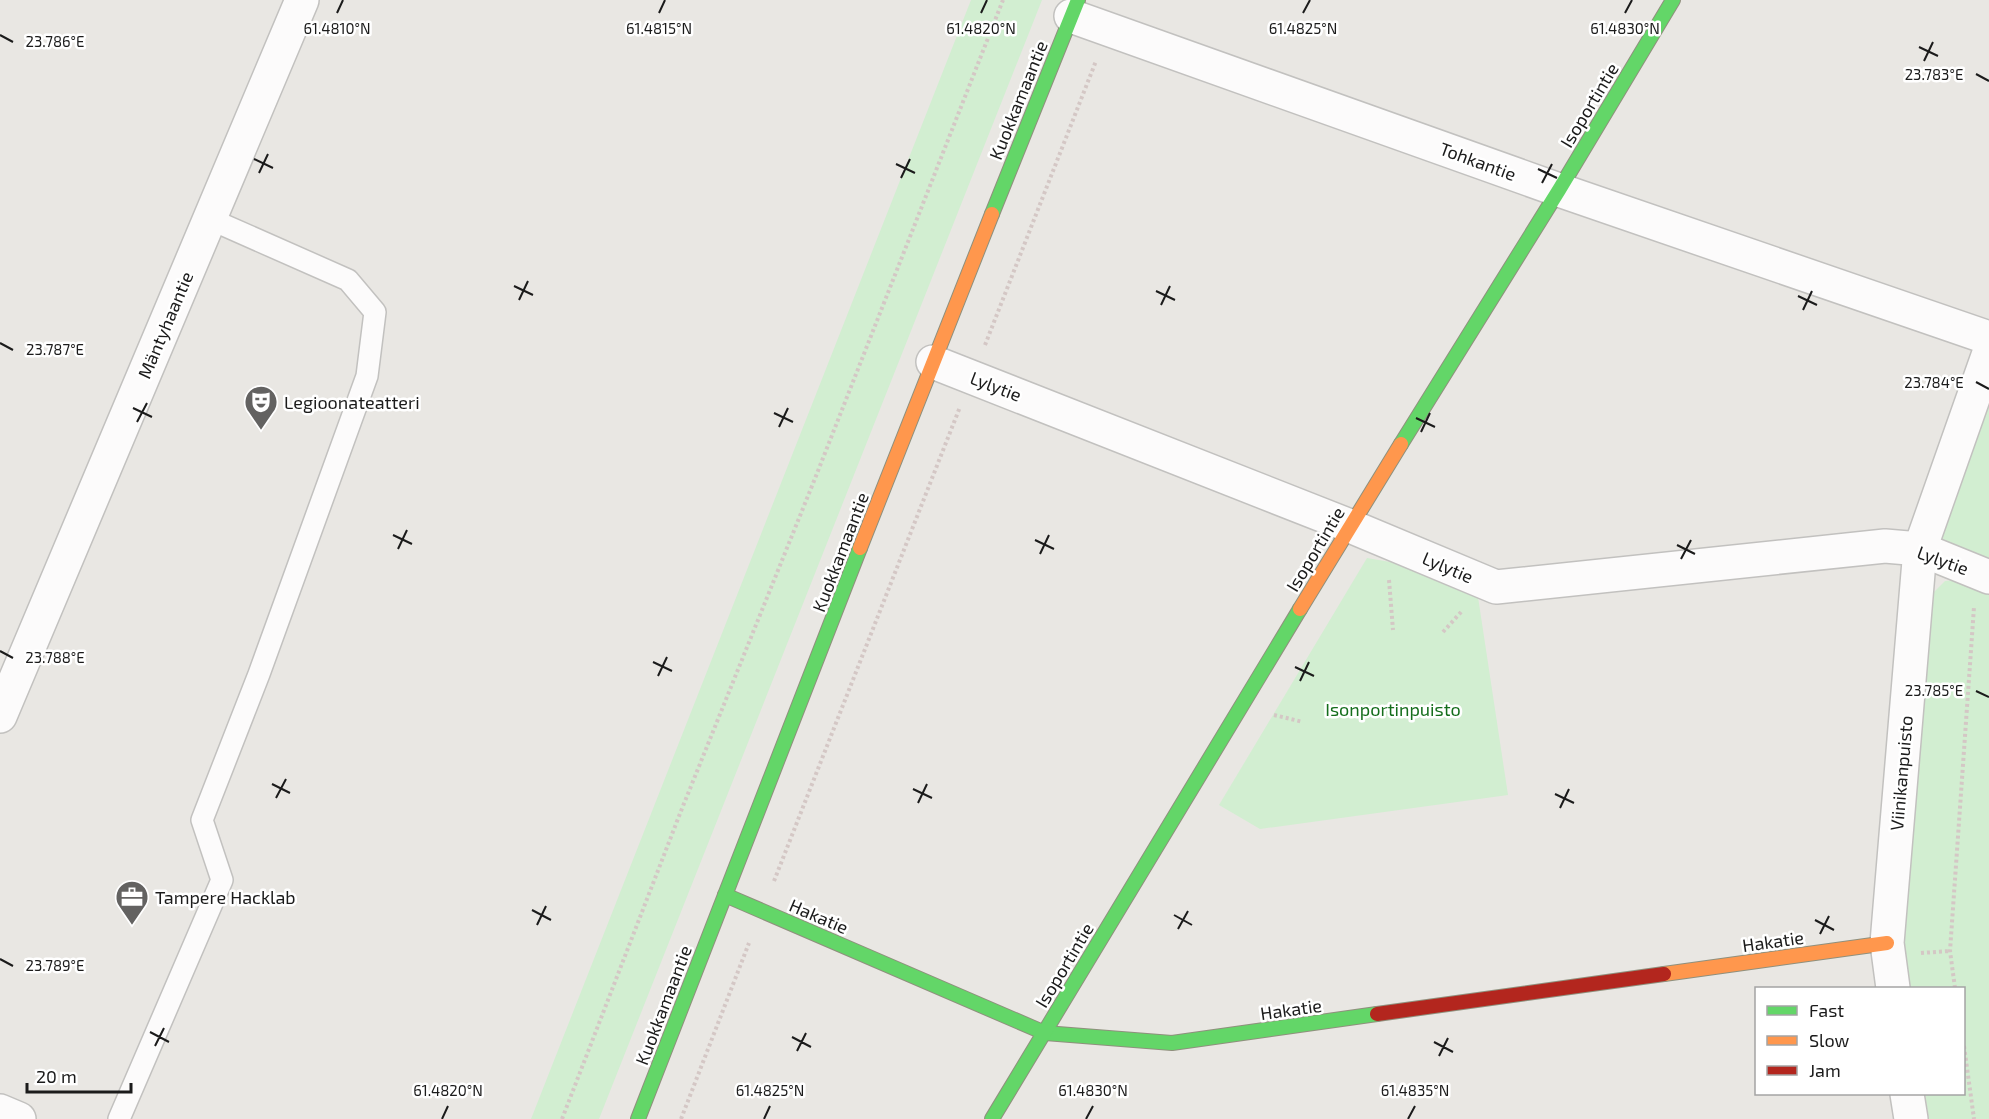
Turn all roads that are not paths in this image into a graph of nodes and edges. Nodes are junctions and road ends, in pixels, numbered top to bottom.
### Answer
1 (302, 0) edge
2 (1673, 0) edge
3 (1075, 8) edge
4 (1559, 190) junction
5 (210, 219) junction
6 (1989, 338) edge
7 (1989, 353) edge
8 (933, 362) junction
9 (1350, 526) junction
10 (1920, 549) junction
11 (1983, 575) edge
12 (0, 716) edge
13 (725, 895) junction
14 (1887, 943) junction
15 (1893, 987) edge
16 (1045, 1033) junction
17 (1907, 1095) edge
18 (0, 1111) edge
19 (19, 1119) edge
20 (119, 1119) edge
21 (638, 1119) edge
22 (992, 1119) edge
23 (1911, 1119) edge

1 - 5 street, Mäntyhaantie
2 - 4 street, Isoportintie
3 - 4 street, Tohkantie
3 - 8 street, Kuokkamaantie
4 - 6 street, Tohkantie
4 - 9 street, Isoportintie
5 - 12 street, Mäntyhaantie
5 - 20 lane
7 - 10 street, Viinikanpuisto
8 - 9 street, Lylytie
8 - 13 street, Kuokkamaantie
9 - 10 street, Lylytie
9 - 16 street, Isoportintie
10 - 11 street, Lylytie
10 - 14 street, Viinikanpuisto
13 - 16 street, Hakatie
13 - 21 street, Kuokkamaantie
14 - 15 street, Viinikanpuisto
14 - 16 street, Hakatie
16 - 22 street, Isoportintie
17 - 23 street
18 - 19 street

